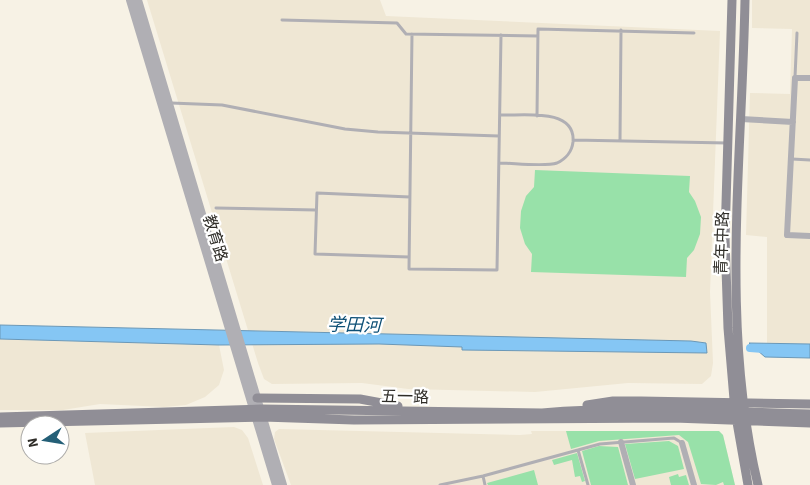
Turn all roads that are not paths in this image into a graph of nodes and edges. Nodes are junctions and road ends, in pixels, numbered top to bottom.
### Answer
1 (130, 0) edge
2 (138, 0) edge
3 (732, 0) edge
4 (745, 0) edge
5 (282, 20) dead end
6 (621, 30) junction
7 (694, 33) dead end
8 (797, 33) dead end
9 (412, 34) junction
10 (501, 35) junction
11 (538, 36) junction
12 (795, 78) junction
13 (810, 78) edge
14 (164, 103) junction
15 (500, 115) junction
16 (537, 116) junction
17 (741, 119) junction
18 (793, 122) junction
19 (411, 134) junction
20 (499, 136) junction
21 (573, 140) junction
22 (620, 140) junction
23 (729, 143) junction
24 (791, 159) junction
25 (810, 160) edge
26 (499, 163) junction
27 (410, 197) junction
28 (216, 208) dead end
29 (316, 210) junction
30 (810, 236) edge
31 (409, 257) junction
32 (240, 348) junction
33 (257, 398) junction
34 (810, 404) edge
35 (420, 410) junction
36 (740, 411) junction
37 (258, 413) junction
38 (810, 414) edge
39 (0, 417) edge
40 (0, 423) edge
41 (810, 423) edge
42 (621, 442) junction
43 (682, 443) joint
44 (578, 450) junction
45 (483, 476) junction
46 (276, 485) edge
47 (283, 485) edge
48 (440, 485) edge
49 (485, 485) edge
50 (588, 485) edge
51 (633, 485) edge
52 (694, 485) edge
53 (748, 485) edge
54 (758, 485) edge

1 - 14 street, 教育路
2 - 14 street, 教育路
3 - 23 main road, 青年中路
4 - 17 main road, 青年中路
5 - 9 lane
6 - 7 lane
6 - 11 lane
6 - 22 lane
8 - 12 lane
9 - 10 lane
9 - 19 lane
10 - 11 lane
10 - 15 lane
11 - 16 lane
12 - 13 street
12 - 18 street
14 - 19 lane
14 - 32 street, 教育路
14 - 32 street, 教育路
15 - 16 lane
15 - 20 lane
16 - 21 lane
17 - 18 street
17 - 36 main road, 青年中路
18 - 24 street
19 - 20 lane
19 - 27 lane
20 - 26 lane
21 - 22 lane
21 - 26 lane
22 - 23 lane
23 - 36 main road, 青年中路
24 - 25 lane
24 - 30 street
26 - 31 lane
27 - 29 lane
27 - 31 lane
28 - 29 lane
29 - 31 lane
32 - 33 street, 教育路
32 - 37 street, 教育路
33 - 35 main road
33 - 37 street, 教育路
34 - 36 main road
35 - 36 main road, 五一路
35 - 37 main road, 五一路
36 - 37 main road, 五一路
36 - 38 main road, 五一路
36 - 41 main road, 五一路
36 - 53 main road, 青年中路
36 - 54 main road, 青年中路
37 - 39 main road, 五一路
37 - 40 main road, 五一路
37 - 46 street, 教育路
37 - 47 street, 教育路
42 - 43 lane
42 - 44 lane
42 - 51 street
43 - 52 street
44 - 45 lane
44 - 50 lane
45 - 48 lane
45 - 49 lane

